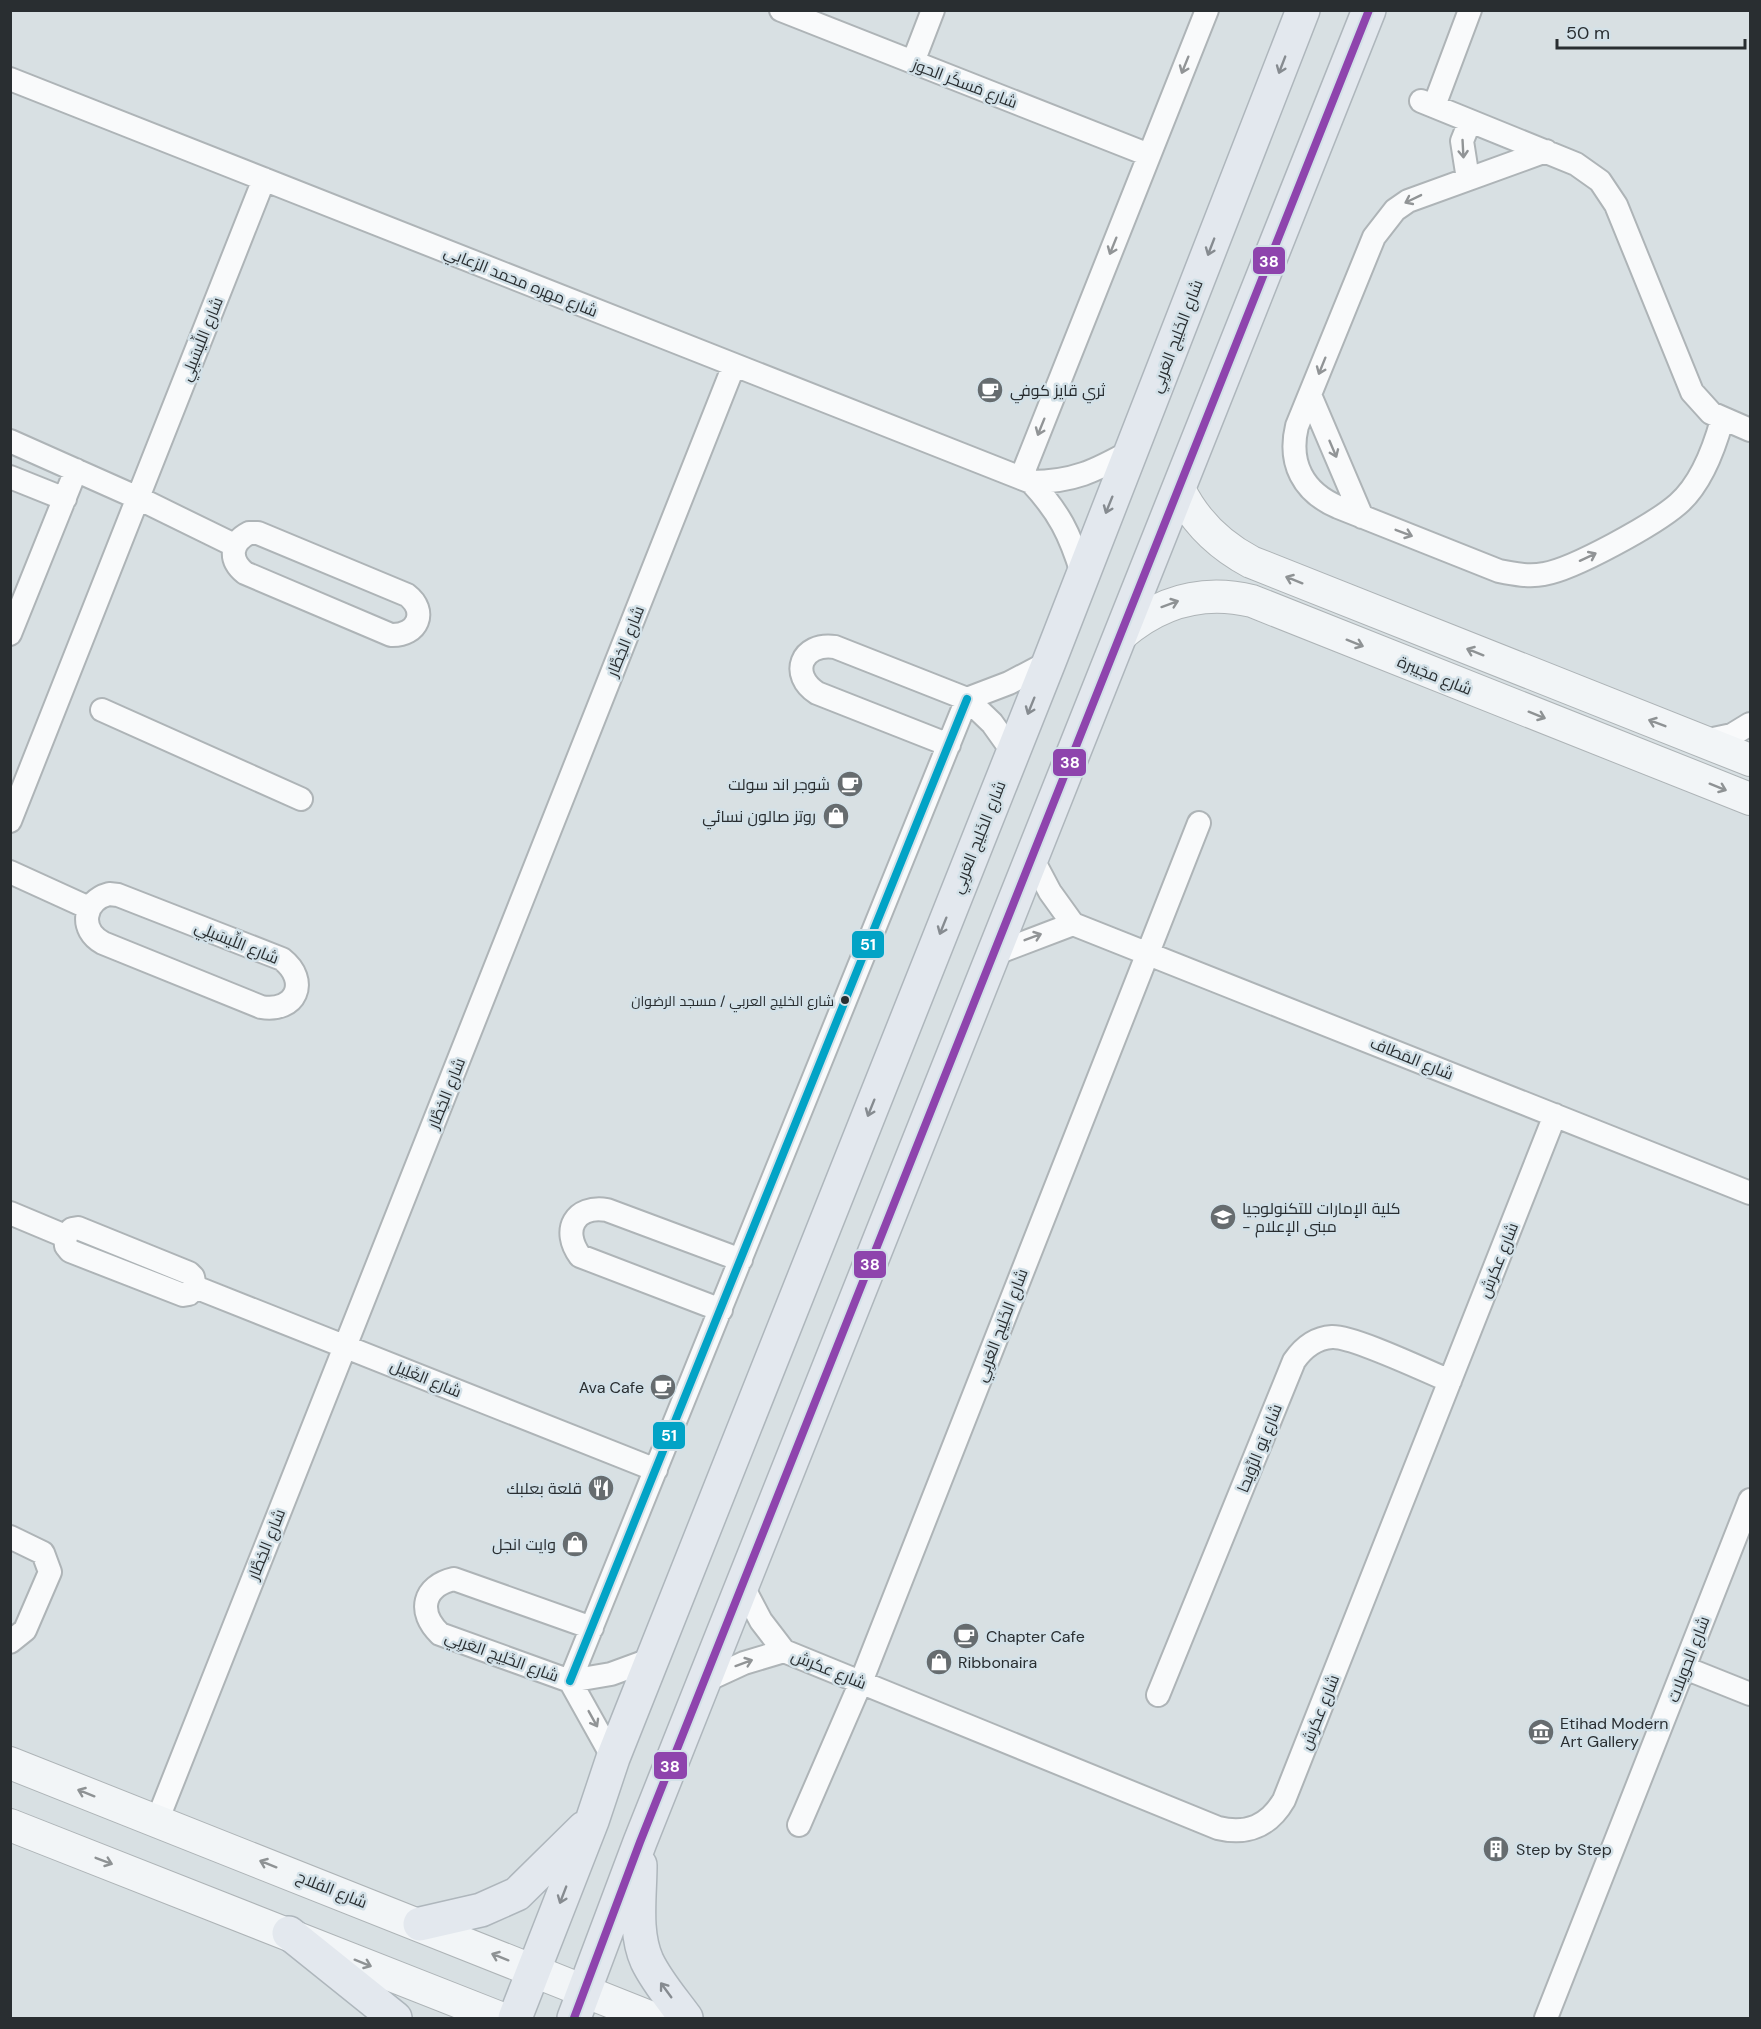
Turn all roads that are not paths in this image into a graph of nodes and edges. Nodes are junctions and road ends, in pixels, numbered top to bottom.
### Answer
1 (781, 10) edge
2 (933, 10) edge
3 (1207, 10) edge
4 (1303, 10) edge
5 (1369, 10) edge
6 (1470, 10) edge
7 (913, 62) junction
8 (10, 79) edge
9 (1470, 121) junction
10 (1546, 151) junction
11 (1149, 155) junction
12 (264, 179) junction
13 (1468, 179) junction
14 (734, 365) junction
15 (1310, 395) junction
16 (1722, 420) junction
17 (1750, 430) edge
18 (10, 441) edge
19 (1131, 451) junction
20 (76, 470) junction
21 (10, 477) edge
22 (1026, 480) junction
23 (1179, 489) junction
24 (138, 498) junction
25 (65, 499) junction
26 (1362, 517) junction
27 (234, 545) junction
28 (1082, 573) junction
29 (10, 634) edge
30 (1121, 634) junction
31 (1049, 662) junction
32 (967, 699) junction
33 (102, 710) dead end
34 (1750, 724) edge
35 (1704, 741) junction
36 (949, 745) junction
37 (1012, 751) junction
38 (1750, 760) edge
39 (301, 799) dead end
40 (1750, 800) edge
41 (10, 821) edge
42 (1199, 823) dead end
43 (1032, 858) junction
44 (10, 872) edge
45 (89, 908) junction
46 (1073, 924) junction
47 (994, 954) junction
48 (1147, 954) junction
49 (1555, 1115) junction
50 (1750, 1193) edge
51 (10, 1213) edge
52 (741, 1260) junction
53 (721, 1310) junction
54 (345, 1346) junction
55 (1450, 1381) junction
56 (656, 1470) junction
57 (1750, 1500) edge
58 (10, 1538) edge
59 (742, 1585) junction
60 (592, 1629) junction
61 (10, 1642) edge
62 (784, 1651) junction
63 (652, 1659) junction
64 (1684, 1668) junction
65 (570, 1681) junction
66 (705, 1681) junction
67 (861, 1682) junction
68 (1750, 1694) edge
69 (1158, 1695) dead end
70 (613, 1758) junction
71 (10, 1763) edge
72 (157, 1821) junction
73 (592, 1821) junction
74 (10, 1825) edge
75 (799, 1825) dead end
76 (640, 1842) junction
77 (420, 1924) junction
78 (289, 1933) junction
79 (534, 1970) junction
80 (580, 2004) edge
81 (395, 2019) edge
82 (500, 2019) edge
83 (515, 2019) edge
84 (652, 2019) edge
85 (686, 2019) edge
86 (1546, 2019) edge

1 - 7 street, شارع مَسكَر الحوز
2 - 7 street
3 -> 11 street
4 -> 19 highway, شارع الخَلِيج العَربِي
5 - 23 highway
6 - 9 street
7 - 11 street, شارع مَسكَر الحوز
8 - 12 street, شارع مهره محمد الزعابي
9 - 10 street
9 -> 13 street
10 - 13 street
10 - 16 street
11 -> 22 street
12 - 14 street, شارع مهره محمد الزعابي
12 - 24 street, شارع اللِّيسَيلِي
13 -> 15 street
14 - 22 street, شارع مهره محمد الزعابي
14 - 54 street, شارع الخِطَّار
15 -> 26 street
15 - 26 street
16 - 17 street
26 -> 16 street
18 - 20 street
19 - 22 street, شارع مهره محمد الزعابي
19 -> 28 highway, شارع الخَلِيج العَربِي
20 - 24 street
20 - 25 street
21 - 25 street
22 - 28 street, شارع مهره محمد الزعابي
23 - 30 highway
35 -> 23 street
24 - 27 street
24 - 41 street, شارع اللِّيسَيلِي
25 - 29 street
27 - 27 street
28 - 31 highway, شارع الخَلِيج العَربِي
30 -> 40 street, شارع مجَيبرة
30 - 43 highway
31 - 32 street
31 -> 37 highway, شارع الخَلِيج العَربِي
32 - 36 street
32 - 36 street
32 - 37 street
33 - 39 street
34 - 35 street
35 - 38 street
36 - 52 street
37 -> 63 highway, شارع الخَلِيج العَربِي
42 - 48 street, شارع الخَلِيج العَربِي
43 - 46 street
43 - 47 highway
44 - 45 street
45 - 45 street, شارع اللِّيسَيلِي
47 -> 46 street
46 - 48 street, شارع المَطاف
47 - 59 highway
48 - 49 street, شارع المَطاف
48 - 67 street, شارع الخَلِيج العَربِي
49 - 50 street, شارع المَطاف
49 - 55 street, شارع عكرش
51 - 54 street, شارع الغَلِيل
52 - 53 street
52 - 53 street
53 - 56 street
54 - 56 street, شارع الغَلِيل
54 - 72 street, شارع الخِطَّار
55 - 67 street, شارع عكرش
55 - 69 street, شارع يَو الرِّوَيحا
56 - 60 street
57 - 64 street, شارع الحويلات
58 - 61 street
59 - 62 street, شارع عكرش
59 - 66 highway
60 - 65 street
60 - 65 street, شارع الخَلِيج العَربِي
66 -> 62 street, شارع عكرش
62 - 67 street, شارع عكرش
63 - 65 street, شارع الخَلِيج العَربِي
63 - 70 highway, شارع الخَلِيج العَربِي
64 - 68 street
64 - 86 street, شارع الحويلات
65 -> 70 street, شارع الخَلِيج العَربِي
66 - 76 highway
67 - 75 street, شارع الخَلِيج العَربِي
70 - 73 highway, شارع الخَلِيج العَربِي
72 -> 71 street, شارع الفلاح
77 -> 72 street, شارع الفلاح
73 - 77 highway
73 -> 79 highway, شارع الخَلِيج العَربِي
74 -> 78 street
76 - 80 highway
85 -> 76 highway
79 -> 77 street, شارع الفلاح
78 - 81 highway
78 -> 82 street
79 - 80 street, شارع الفلاح
79 - 83 highway, شارع الخَلِيج العَربِي
80 - 84 street, شارع الفلاح

